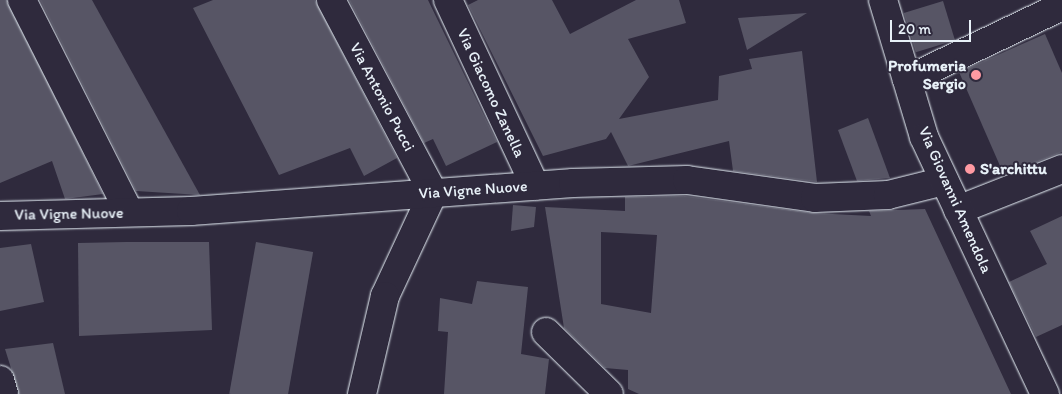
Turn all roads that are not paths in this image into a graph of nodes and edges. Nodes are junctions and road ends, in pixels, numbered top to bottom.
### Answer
1 (22, 0) edge
2 (331, 0) edge
3 (448, 0) edge
4 (883, 0) edge
5 (1062, 6) edge
6 (907, 80) junction
7 (1062, 169) edge
8 (944, 181) junction
9 (535, 186) junction
10 (433, 193) junction
11 (958, 210) junction
12 (129, 212) junction
13 (0, 216) edge
14 (546, 332) dead end
15 (0, 380) edge
16 (4, 394) edge
17 (362, 394) edge
18 (609, 394) edge
19 (1045, 394) edge

1 - 12 street
2 - 10 street, Via Antonio Pucci
3 - 9 street, Via Giacomo Zanella
4 - 6 street, Via Giovanni Amendola
5 - 6 street
6 - 8 street, Via Giovanni Amendola
7 - 11 street
8 - 9 street, Via Vigne Nuove
8 - 11 street, Via Giovanni Amendola
9 - 10 street, Via Vigne Nuove
10 - 12 street, Via Vigne Nuove
10 - 17 street
11 - 19 street, Via Giovanni Amendola
12 - 13 street, Via Vigne Nuove
14 - 18 street
15 - 16 street

